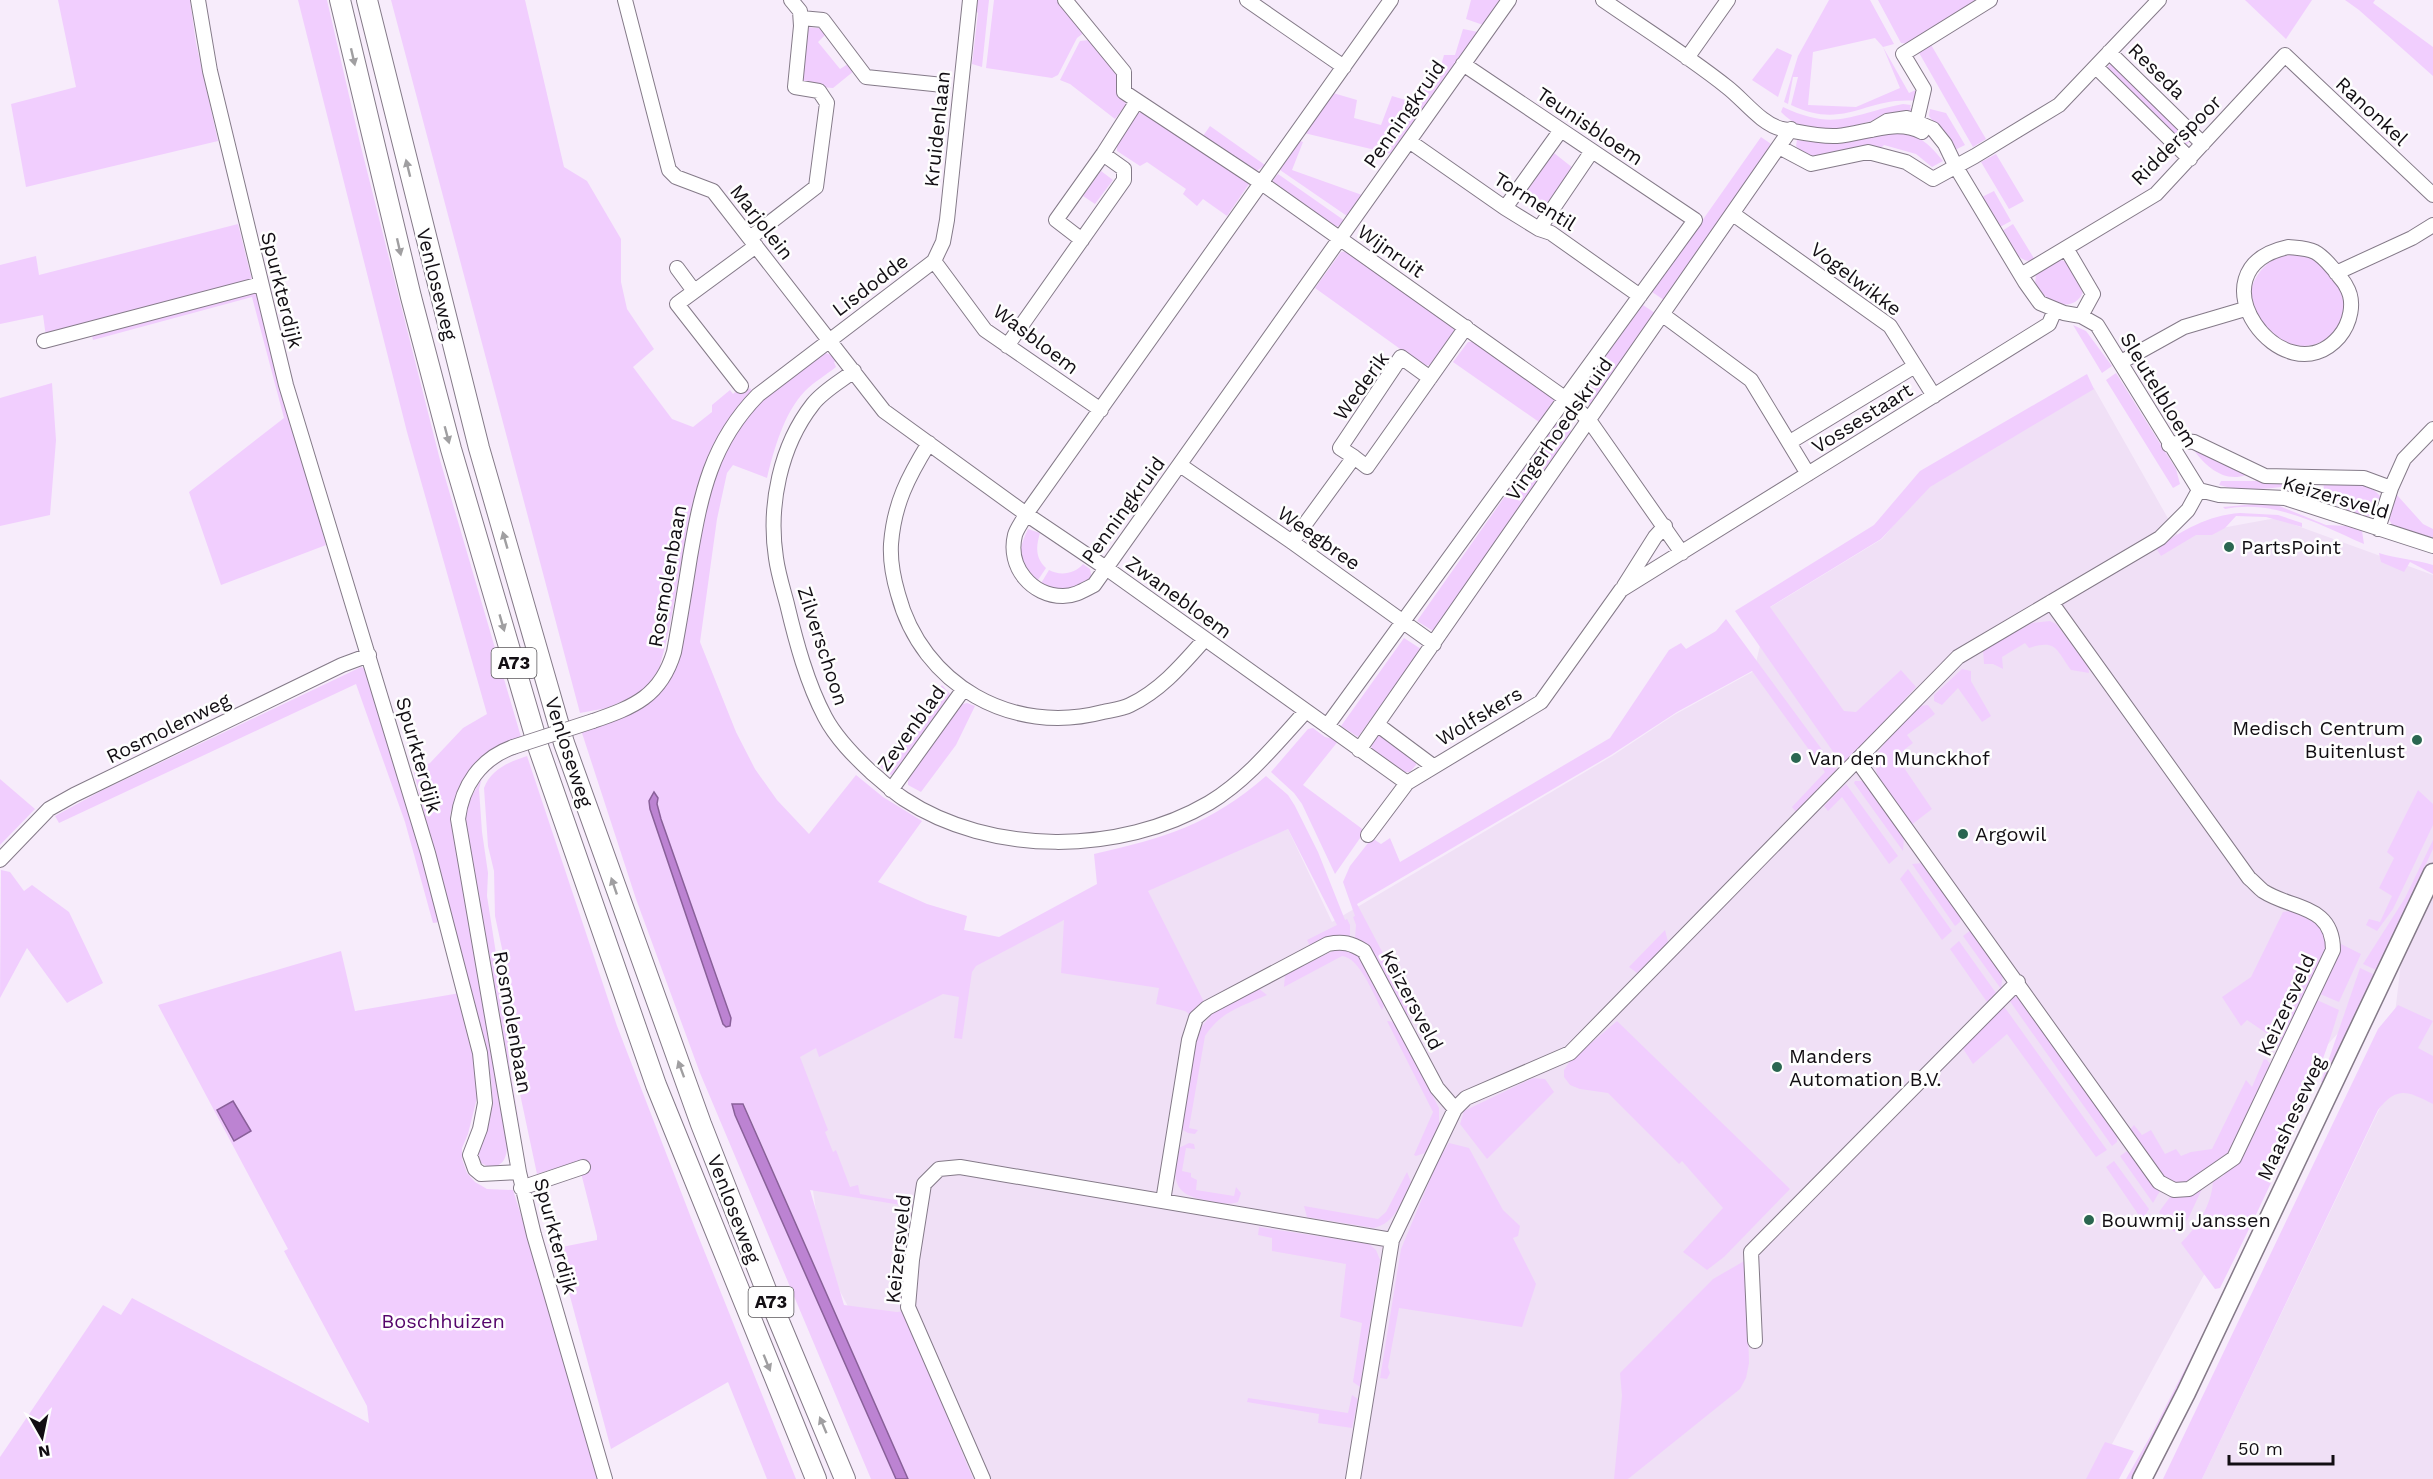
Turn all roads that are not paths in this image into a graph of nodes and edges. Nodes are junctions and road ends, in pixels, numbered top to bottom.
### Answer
1 (198, 0) edge
2 (340, 0) edge
3 (367, 0) edge
4 (625, 0) edge
5 (791, 0) edge
6 (970, 0) edge
7 (1065, 0) edge
8 (1247, 0) edge
9 (1391, 0) edge
10 (1509, 0) edge
11 (1603, 0) edge
12 (1728, 0) edge
13 (1990, 0) edge
14 (2159, 0) edge
15 (801, 18) junction
16 (2109, 52) junction
17 (2285, 55) joint
18 (1687, 58) junction
19 (1463, 64) junction
20 (1344, 67) junction
21 (2096, 67) junction
22 (943, 85) dead end
23 (1137, 101) junction
24 (1916, 124) junction
25 (1791, 129) junction
26 (1561, 130) junction
27 (1409, 141) junction
28 (2203, 144) junction
29 (1779, 147) junction
30 (1592, 151) junction
31 (1103, 154) junction
32 (2190, 159) junction
33 (1955, 165) junction
34 (1263, 184) junction
35 (2433, 195) edge
36 (1505, 208) junction
37 (1733, 214) junction
38 (1695, 220) joint
39 (2433, 225) edge
40 (1539, 229) junction
41 (1340, 239) junction
42 (1082, 240) junction
43 (753, 242) junction
44 (2066, 248) junction
45 (934, 261) junction
46 (677, 268) dead end
47 (2336, 273) junction
48 (2021, 275) junction
49 (261, 284) junction
50 (694, 291) junction
51 (1640, 296) junction
52 (2246, 309) junction
53 (2055, 310) junction
54 (1663, 315) junction
55 (2081, 316) junction
56 (1466, 327) junction
57 (830, 340) junction
58 (44, 341) dead end
59 (1007, 346) junction
60 (2121, 362) junction
61 (1915, 366) junction
62 (854, 371) junction
63 (1430, 378) junction
64 (741, 386) dead end
65 (1934, 396) junction
66 (1566, 399) junction
67 (1101, 410) junction
68 (1589, 420) junction
69 (2433, 429) edge
70 (1790, 442) junction
71 (929, 443) junction
72 (2169, 445) junction
73 (1354, 457) junction
74 (1180, 465) junction
75 (1808, 474) junction
76 (2391, 488) junction
77 (2199, 490) junction
78 (1026, 514) junction
79 (1665, 526) junction
80 (2378, 529) junction
81 (1292, 542) junction
82 (2433, 546) edge
83 (1682, 553) junction
84 (1106, 568) junction
85 (1621, 590) junction
86 (2051, 602) junction
87 (1402, 621) junction
88 (1204, 639) junction
89 (1434, 644) junction
90 (369, 655) junction
91 (963, 690) junction
92 (1306, 711) junction
93 (1378, 725) junction
94 (1327, 726) junction
95 (1359, 750) junction
96 (1857, 760) junction
97 (1433, 766) junction
98 (1407, 783) junction
99 (891, 790) junction
100 (1368, 835) dead end
101 (0, 860) edge
102 (2433, 873) edge
103 (2018, 982) junction
104 (1455, 1109) junction
105 (583, 1167) dead end
106 (519, 1172) junction
107 (521, 1188) junction
108 (1163, 1201) junction
109 (1392, 1240) junction
110 (1755, 1341) dead end
111 (605, 1479) edge
112 (816, 1479) edge
113 (846, 1479) edge
114 (983, 1479) edge
115 (1353, 1479) edge
116 (2142, 1479) edge

1 - 49 street, Spurkterdijk
2 -> 112 highway, Venloseweg / A73
113 -> 3 highway, Venloseweg / A73
4 - 43 street, Marjolein
5 - 15 street
6 - 45 street, Kruidenlaan
7 - 23 street, Wijnruit
8 - 20 street
9 - 20 street, Penningkruid
10 - 19 street, Penningkruid
11 - 18 street
12 - 18 street
13 - 24 street
14 - 16 street
15 - 22 street
15 - 43 street
16 - 21 street
16 - 28 street, Reseda
17 - 28 street, Ridderspoor
17 - 35 street, Ranonkel
18 - 25 street
19 - 26 street, Teunisbloem
19 - 27 street, Penningkruid
20 - 34 street, Penningkruid
21 - 32 street, Reseda
21 - 33 street
23 - 31 street
23 - 34 street, Wijnruit
24 - 25 street
24 - 33 street, Sleutelbloem
25 - 29 street, Vingerhoedskruid
26 - 30 street, Teunisbloem
26 - 36 street
27 - 36 street, Tormentil
27 - 41 street, Penningkruid
28 - 32 street, Ridderspoor
29 - 33 street
29 - 37 street, Vingerhoedskruid
30 - 38 street, Teunisbloem
30 - 40 street
31 - 42 street
31 - 42 street
32 - 44 street, Ridderspoor
33 - 48 street, Sleutelbloem
34 - 41 street, Wijnruit
34 - 67 street, Penningkruid
36 - 40 street, Tormentil
37 - 54 street, Vingerhoedskruid
37 - 61 street, Vogelwikke
38 - 51 street, Vingerhoedskruid
39 - 47 street
40 - 51 street, Tormentil
41 - 56 street, Wijnruit
41 - 74 street, Penningkruid
42 - 59 street
43 - 50 street
43 - 57 street, Marjolein
44 - 48 street, Ridderspoor
44 - 55 street
45 - 57 street, Lisdodde
45 - 59 street, Wasbloem
46 - 50 street
47 - 52 street
47 - 52 street
48 - 53 street, Sleutelbloem
49 - 58 street
49 - 90 street, Spurkterdijk
50 - 64 street
51 - 66 street, Vingerhoedskruid
52 - 60 street
53 - 55 street, Sleutelbloem
53 - 65 street, Vossestaart
54 - 68 street, Vingerhoedskruid
54 - 70 street
55 - 60 street, Sleutelbloem
56 - 63 street
56 - 66 street, Wijnruit
57 - 62 street, Zwanebloem
57 - 106 street, Rosmolenbaan, bridge
59 - 67 street, Wasbloem
60 - 72 street, Sleutelbloem
61 - 65 street, Vogelwikke
61 - 70 street, Vossestaart
62 - 71 street, Zwanebloem
62 - 99 street, Zilverschoon
63 - 73 street
63 - 73 street, Wederik
65 - 75 street, Vossestaart
66 - 68 street, Wijnruit
66 - 87 street, Vingerhoedskruid
67 - 78 street, Penningkruid
68 - 79 street, Wijnruit
68 - 89 street, Vingerhoedskruid
69 - 76 street
70 - 75 street
71 - 78 street, Zwanebloem
71 - 91 street, Zevenblad
72 - 76 street
72 - 77 street, Sleutelbloem
73 - 81 street
74 - 81 street, Weegbree
74 - 84 street, Penningkruid
75 - 83 street, Vossestaart
76 - 80 street
77 - 80 street, Keizersveld
77 - 86 street
78 - 84 street, Zwanebloem
78 - 84 street, Penningkruid
79 - 83 street, Wijnruit
79 - 85 street, Wolfskers
80 - 82 street, Keizersveld
81 - 87 street, Weegbree
83 - 85 street, Wolfskers
84 - 88 street, Zwanebloem
85 - 97 street, Wolfskers
86 - 96 street
86 - 103 street, Keizersveld
87 - 89 street, Weegbree
87 - 94 street, Vingerhoedskruid
88 - 91 street, Zevenblad
88 - 92 street, Zwanebloem
89 - 93 street, Vingerhoedskruid
90 - 101 street, Rosmolenweg
90 - 106 street, Spurkterdijk
91 - 99 street, Zevenblad
92 - 94 street, Zwanebloem
92 - 99 street, Zilverschoon
93 - 95 street, Vingerhoedskruid
93 - 97 street
94 - 95 street, Zwanebloem
95 - 98 street, Zwanebloem
96 - 103 street, Keizersveld
96 - 104 street
97 - 98 street, Wolfskers
98 - 100 street, Wolfskers
102 - 116 main road, Maasheseweg
103 - 110 street
104 - 108 street, Keizersveld
104 - 109 street
105 - 107 street
106 - 107 street, Spurkterdijk
107 - 111 street, Spurkterdijk
108 - 109 street, Keizersveld
108 - 114 street, Keizersveld
109 - 115 street

